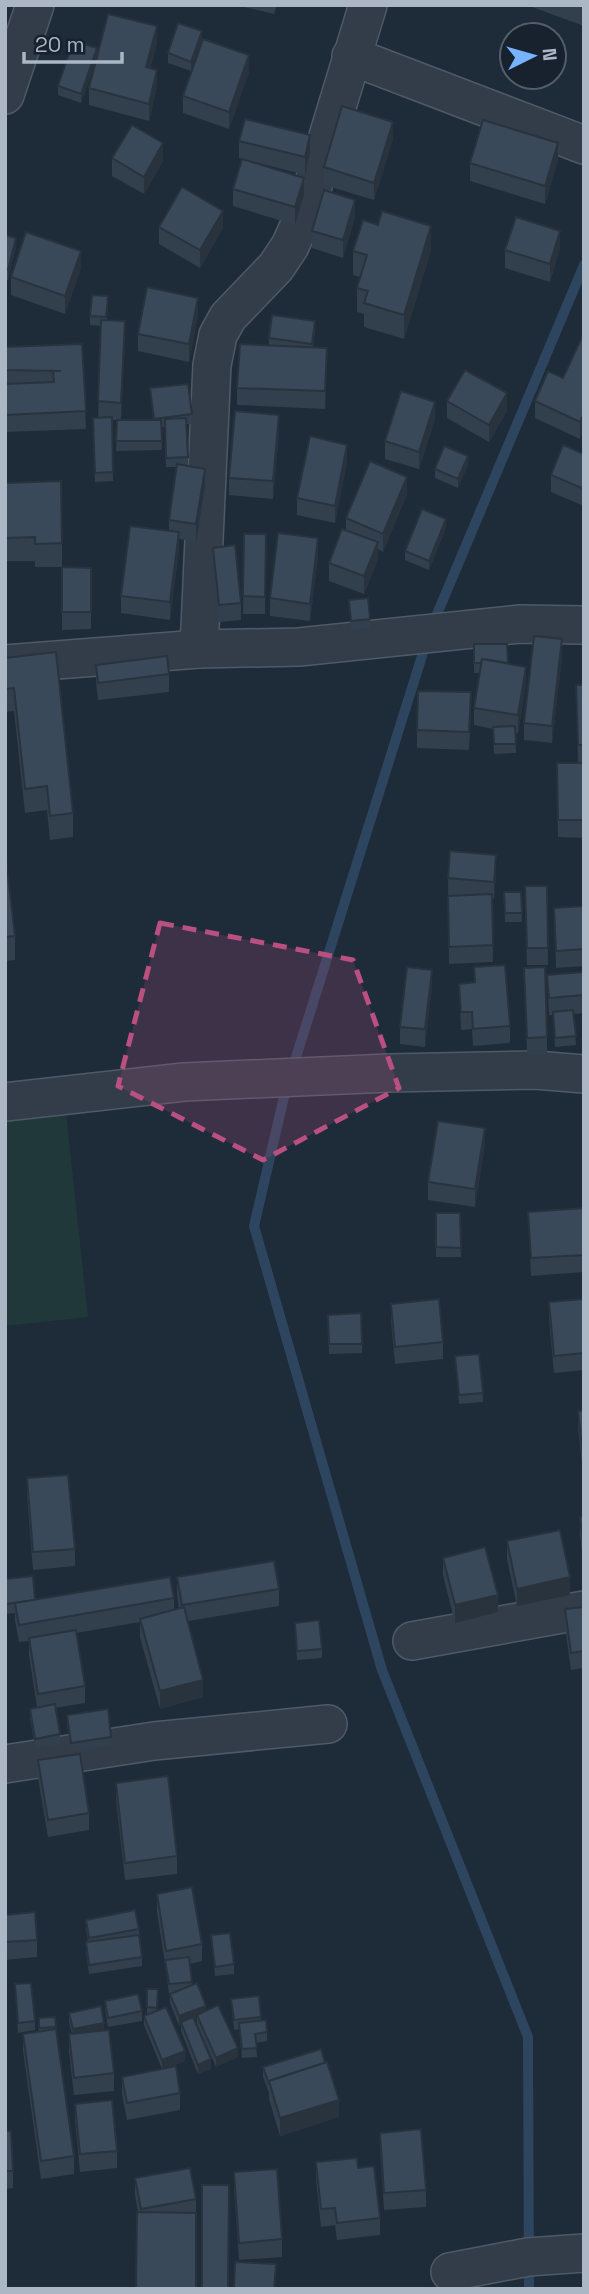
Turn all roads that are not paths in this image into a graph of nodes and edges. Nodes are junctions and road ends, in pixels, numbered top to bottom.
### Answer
1 (35, 5) edge
2 (368, 5) edge
3 (351, 56) junction
4 (5, 95) edge
5 (584, 145) edge
6 (584, 625) edge
7 (199, 649) junction
8 (5, 664) edge
9 (584, 1074) edge
10 (5, 1102) edge
11 (584, 1610) edge
12 (412, 1641) dead end
13 (328, 1724) dead end
14 (5, 1764) edge
15 (584, 2253) edge
16 (450, 2272) dead end

1 - 4 street
2 - 3 street
3 - 5 street
3 - 7 street
6 - 7 street
7 - 8 street
9 - 10 street
11 - 12 street
13 - 14 street
15 - 16 street

